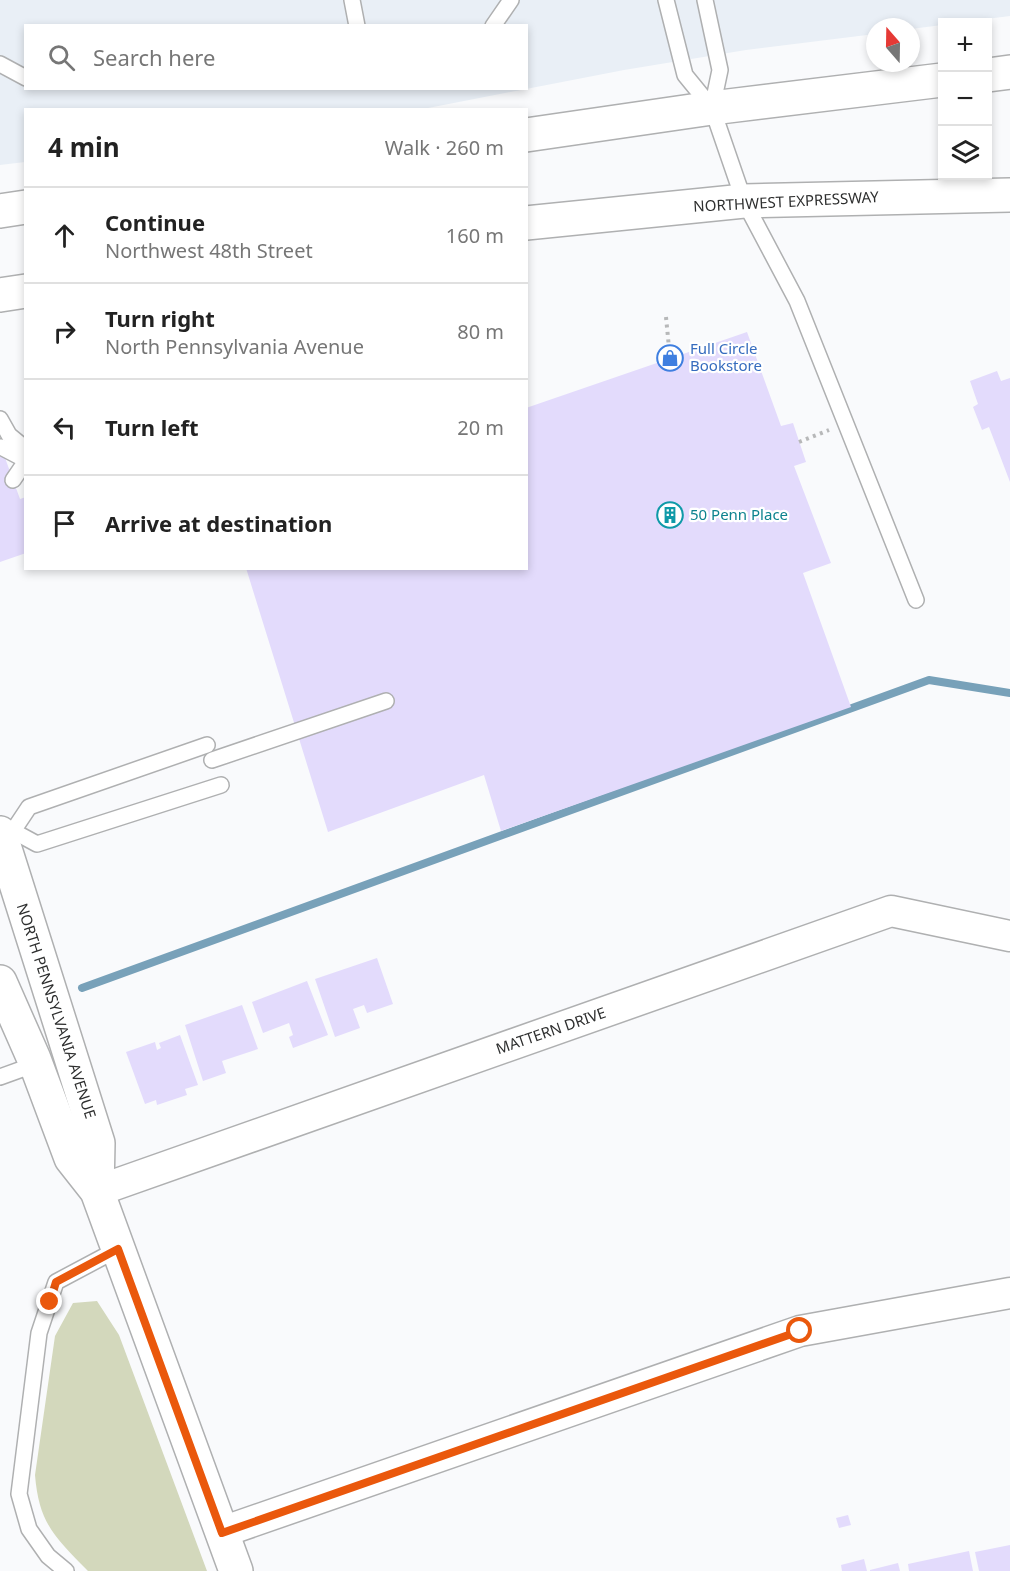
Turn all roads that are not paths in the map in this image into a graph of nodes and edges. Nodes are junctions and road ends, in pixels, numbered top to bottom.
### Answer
1 (352, 0) edge
2 (511, 0) edge
3 (666, 0) edge
4 (705, 0) edge
5 (357, 24) edge
6 (494, 24) edge
7 (0, 64) edge
8 (1010, 72) edge
9 (992, 74) edge
10 (24, 77) edge
11 (938, 80) edge
12 (712, 108) junction
13 (528, 135) edge
14 (1010, 195) edge
15 (744, 201) junction
16 (24, 207) edge
17 (0, 211) edge
18 (528, 223) edge
19 (24, 291) edge
20 (0, 295) edge
21 (0, 419) edge
22 (2, 447) edge
23 (24, 447) edge
24 (24, 459) edge
25 (24, 462) edge
26 (11, 473) dead end
27 (916, 600) dead end
28 (386, 701) dead end
29 (221, 785) dead end
30 (4, 834) edge
31 (1010, 936) edge
32 (0, 982) edge
33 (36, 1064) junction
34 (0, 1077) edge
35 (97, 1191) junction
36 (118, 1249) junction
37 (1010, 1293) edge
38 (222, 1533) junction
39 (66, 1571) edge
40 (236, 1571) edge

1 - 5 lane
2 - 6 lane
3 - 12 lane
4 - 12 lane
7 - 10 lane
8 - 9 main road
11 - 12 main road
12 - 13 main road
12 - 15 lane
14 - 15 main road, NORTHWEST EXPRESSWAY
15 - 18 main road, NORTHWEST EXPRESSWAY
15 - 27 lane
16 - 17 main road
19 - 20 main road
21 - 23 lane
22 - 24 lane
25 - 26 lane
28 - 30 lane
29 - 30 lane
30 - 35 main road, NORTH PENNSYLVANIA AVENUE
31 - 35 street, MATTERN DRIVE
32 - 33 main road, NORTH PENNSYLVANIA AVENUE
33 - 34 lane
33 - 35 main road, NORTH PENNSYLVANIA AVENUE
35 - 36 main road, NORTH PENNSYLVANIA AVENUE
36 - 38 main road, NORTH PENNSYLVANIA AVENUE
36 - 39 lane
37 - 38 street
38 - 40 main road, NORTH PENNSYLVANIA AVENUE

